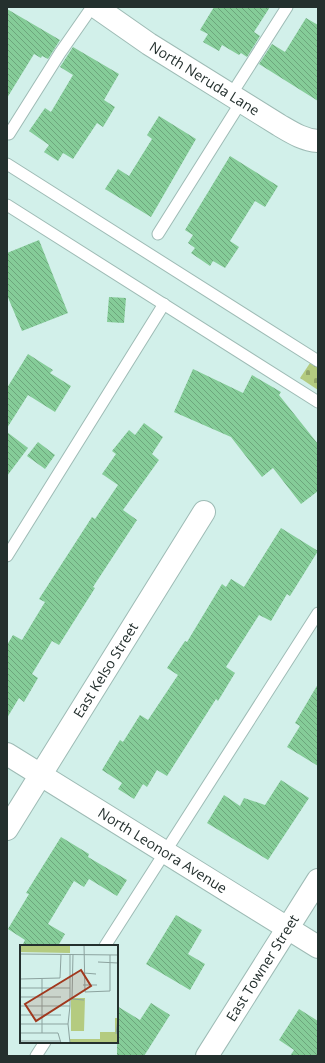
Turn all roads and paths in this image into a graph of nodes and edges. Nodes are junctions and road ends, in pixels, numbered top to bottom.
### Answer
1 (92, 7) edge
2 (96, 7) edge
3 (287, 7) edge
4 (236, 98) junction
5 (9, 134) dead end
6 (318, 141) edge
7 (7, 164) edge
8 (7, 205) edge
9 (158, 234) dead end
10 (164, 304) junction
11 (318, 361) edge
12 (318, 402) edge
13 (204, 512) dead end
14 (7, 556) edge
15 (318, 614) edge
16 (7, 754) edge
17 (41, 775) junction
18 (7, 829) edge
19 (165, 852) junction
20 (318, 880) edge
21 (288, 928) junction
22 (106, 945) edge
23 (318, 947) edge
24 (44, 1043) edge
25 (36, 1056) edge
26 (208, 1056) edge

1 - 5 lane
2 - 4 street, North Neruda Lane
3 - 4 lane
4 - 6 street, North Neruda Lane
4 - 9 lane
7 - 11 lane
8 - 10 lane
10 - 12 lane
10 - 14 lane
13 - 17 street, East Kelso Street
15 - 19 lane
16 - 17 street, North Leonora Avenue
17 - 18 street, East Kelso Street
17 - 19 street, North Leonora Avenue
19 - 21 street, North Leonora Avenue
19 - 22 lane
20 - 21 street, East Towner Street
21 - 23 street, North Leonora Avenue
21 - 26 street, East Towner Street
24 - 25 lane

